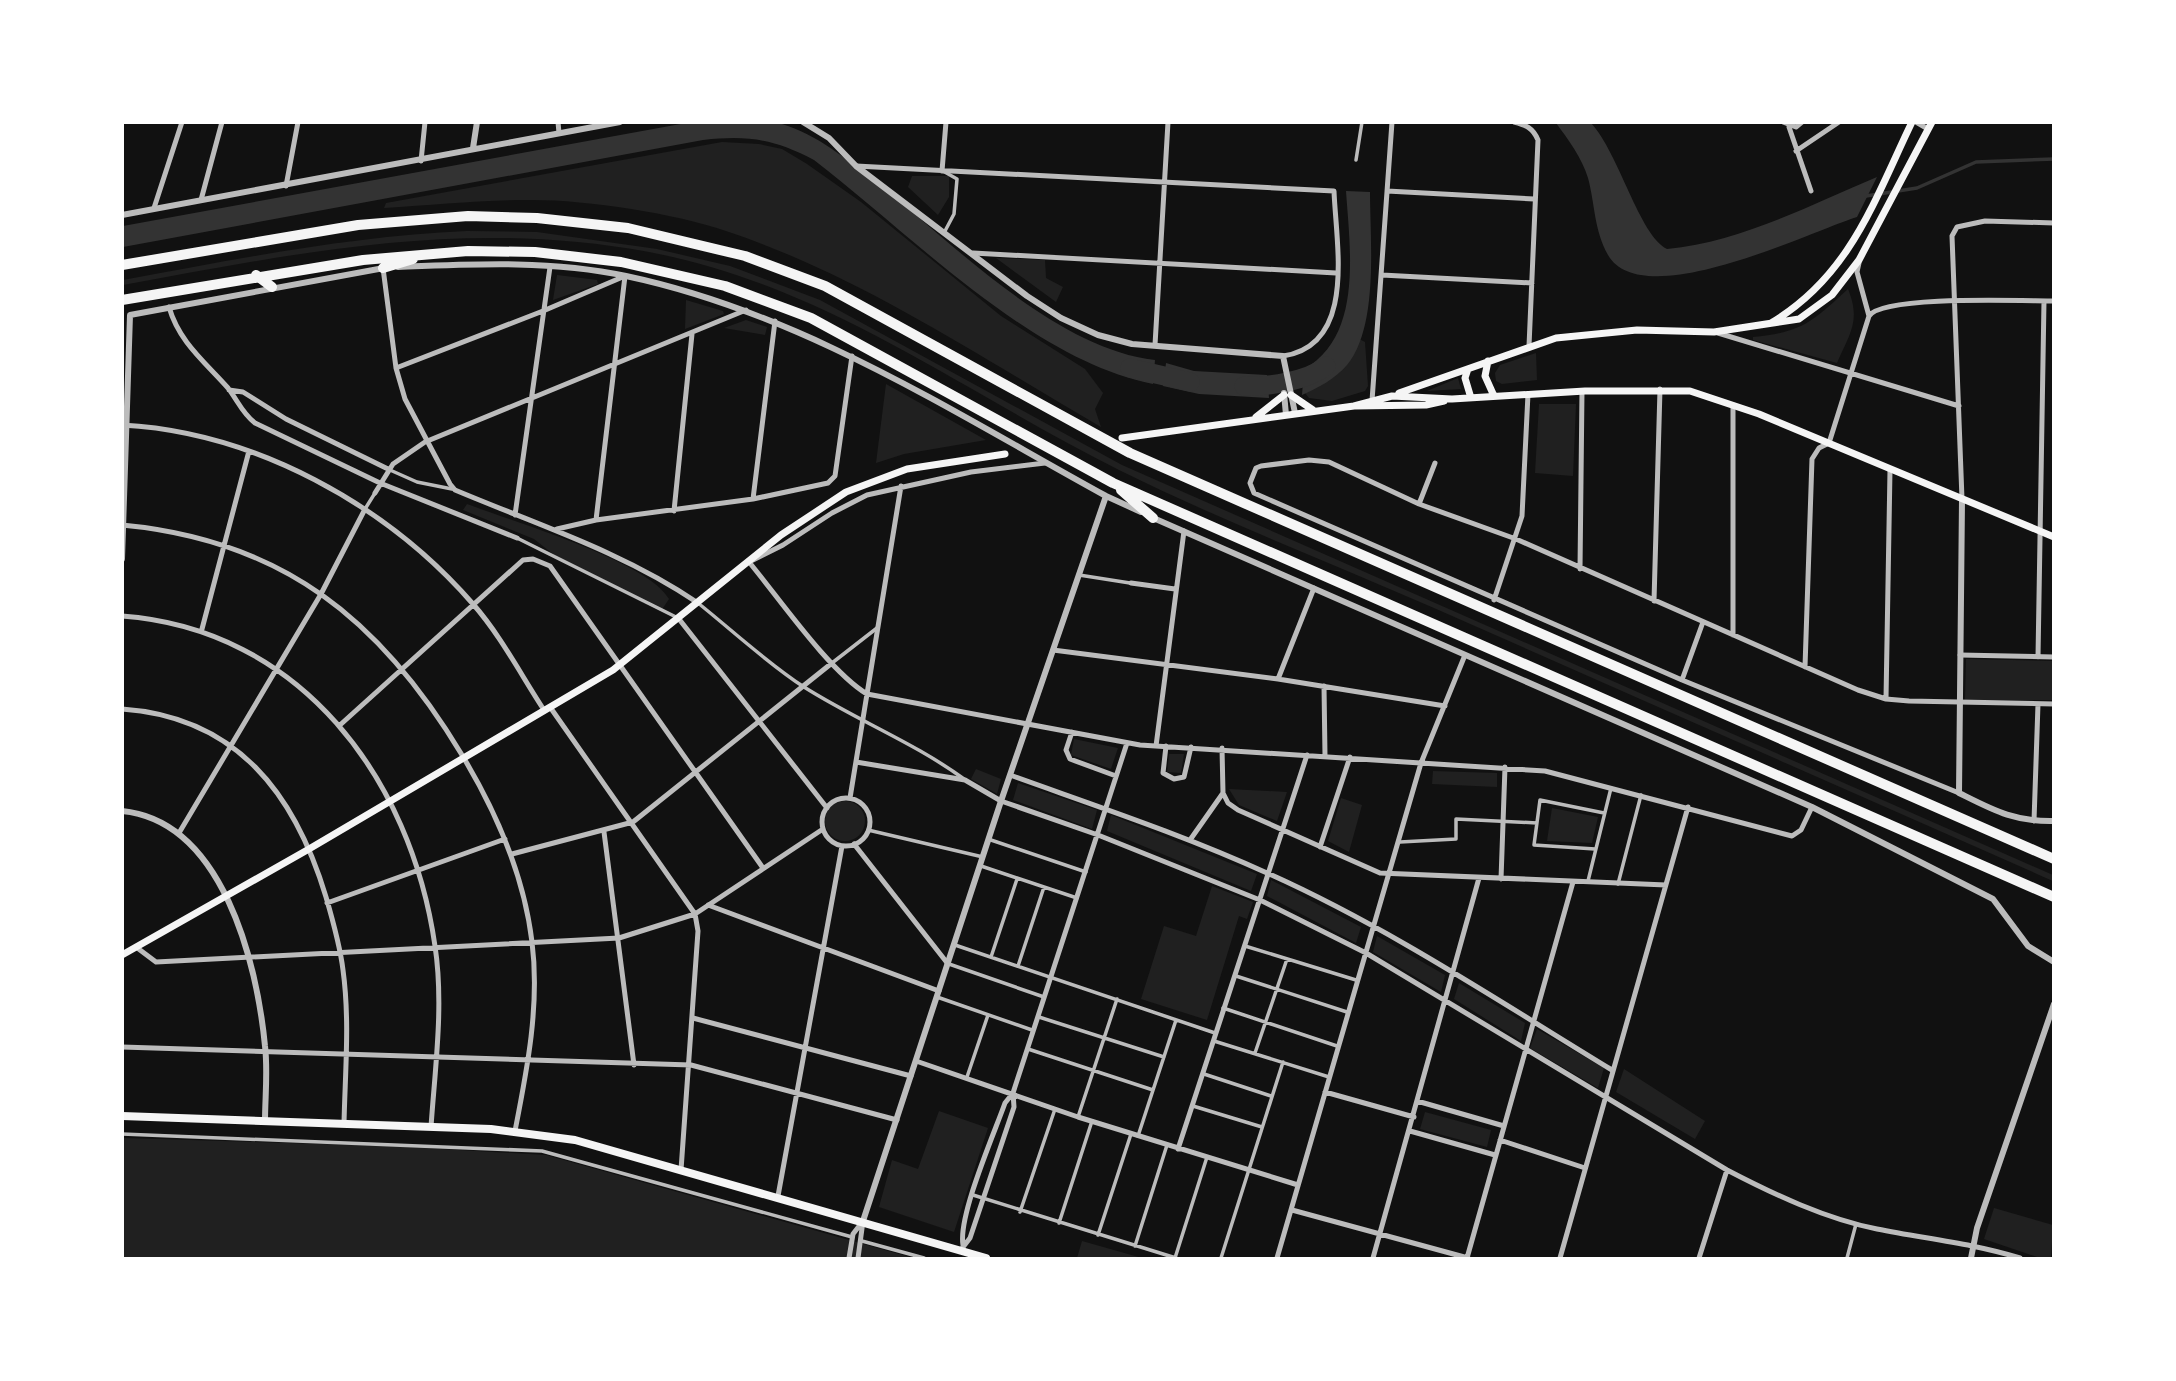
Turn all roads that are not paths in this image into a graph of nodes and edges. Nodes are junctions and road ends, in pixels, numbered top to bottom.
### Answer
1 (182, 122) edge
2 (222, 122) edge
3 (298, 122) edge
4 (425, 122) edge
5 (477, 122) edge
6 (558, 122) edge
7 (620, 122) edge
8 (803, 122) edge
9 (946, 122) edge
10 (1168, 122) edge
11 (1362, 122) edge
12 (1392, 122) edge
13 (1514, 122) edge
14 (1783, 122) edge
15 (1802, 122) edge
16 (1839, 122) edge
17 (1914, 122) edge
18 (592, 125) edge
19 (1930, 126) edge
20 (1789, 127) junction
21 (559, 133) junction
22 (474, 148) junction
23 (1796, 151) junction
24 (421, 160) junction
25 (1356, 160) dead end
26 (856, 166) junction
27 (942, 170) junction
28 (1164, 183) junction
29 (286, 186) junction
30 (1387, 191) junction
31 (1811, 191) dead end
32 (1534, 199) junction
33 (201, 200) junction
34 (154, 208) junction
35 (122, 215) edge
36 (2053, 223) edge
37 (946, 231) junction
38 (437, 252) junction
39 (974, 253) junction
40 (1859, 260) junction
41 (1160, 263) junction
42 (122, 265) edge
43 (550, 267) junction
44 (383, 268) junction
45 (1336, 273) junction
46 (256, 275) junction
47 (1382, 275) junction
48 (625, 276) junction
49 (1532, 283) junction
50 (272, 287) junction
51 (122, 300) edge
52 (1956, 301) junction
53 (2044, 301) junction
54 (2053, 301) edge
55 (169, 307) junction
56 (746, 310) junction
57 (543, 311) junction
58 (126, 315) edge
59 (1870, 316) junction
60 (775, 321) junction
61 (1767, 326) junction
62 (1714, 332) junction
63 (692, 334) junction
64 (1155, 345) junction
65 (1529, 346) junction
66 (852, 356) junction
67 (1283, 356) junction
68 (1488, 361) junction
69 (613, 365) junction
70 (396, 368) junction
71 (1468, 368) junction
72 (1853, 375) junction
73 (1660, 389) junction
74 (229, 390) junction
75 (1582, 391) junction
76 (1528, 393) junction
77 (1288, 395) junction
78 (1392, 396) junction
79 (1494, 396) junction
80 (1471, 398) junction
81 (1452, 399) junction
82 (530, 400) junction
83 (1372, 401) junction
84 (1733, 405) junction
85 (1354, 406) junction
86 (1959, 406) junction
87 (1314, 411) junction
88 (1291, 414) junction
89 (1249, 421) junction
90 (125, 425) edge
91 (1122, 438) dead end
92 (425, 442) junction
93 (1829, 443) junction
94 (248, 451) junction
95 (1005, 454) dead end
96 (1045, 463) junction
97 (1435, 463) dead end
98 (390, 466) junction
99 (1890, 470) junction
100 (380, 483) junction
101 (1113, 483) junction
102 (901, 486) junction
103 (455, 490) junction
104 (375, 493) joint
105 (1106, 496) junction
106 (753, 499) junction
107 (1962, 500) junction
108 (1419, 504) junction
109 (365, 509) junction
110 (674, 511) junction
111 (515, 515) junction
112 (1153, 518) junction
113 (596, 520) junction
114 (123, 525) edge
115 (556, 528) junction
116 (1184, 531) junction
117 (2041, 532) junction
118 (2053, 537) edge
119 (517, 538) joint
120 (1516, 539) junction
121 (225, 544) junction
122 (122, 559) edge
123 (748, 562) junction
124 (1580, 569) junction
125 (1077, 575) junction
126 (1131, 583) joint
127 (1314, 588) junction
128 (1175, 589) junction
129 (321, 594) junction
130 (1494, 600) junction
131 (1654, 601) junction
132 (698, 603) junction
133 (474, 605) junction
134 (122, 615) edge
135 (679, 619) junction
136 (1703, 622) junction
137 (878, 627) junction
138 (202, 629) junction
139 (1733, 635) junction
140 (1053, 650) junction
141 (1465, 655) junction
142 (1960, 655) junction
143 (2038, 657) junction
144 (2053, 657) edge
145 (832, 663) junction
146 (620, 665) junction
147 (1165, 665) junction
148 (1805, 667) junction
149 (278, 668) junction
150 (403, 668) junction
151 (1278, 679) junction
152 (1682, 680) junction
153 (802, 686) junction
154 (1324, 686) junction
155 (867, 694) junction
156 (1886, 699) junction
157 (1960, 702) junction
158 (2038, 704) junction
159 (2053, 704) edge
160 (1445, 706) junction
161 (547, 708) junction
162 (122, 709) edge
163 (759, 721) junction
164 (863, 722) junction
165 (1027, 724) junction
166 (340, 725) junction
167 (1072, 732) junction
168 (1127, 743) junction
169 (230, 744) junction
170 (1156, 746) junction
171 (1166, 746) junction
172 (1191, 747) junction
173 (1222, 748) junction
174 (1307, 755) junction
175 (1325, 756) junction
176 (1350, 757) junction
177 (464, 758) junction
178 (856, 762) junction
179 (1421, 762) junction
180 (1505, 767) junction
181 (696, 773) junction
182 (1010, 775) junction
183 (1116, 776) junction
184 (965, 780) junction
185 (1611, 788) junction
186 (1223, 793) junction
187 (1959, 793) junction
188 (1642, 796) junction
189 (850, 798) junction
190 (388, 801) junction
191 (1001, 801) junction
192 (1688, 807) junction
193 (1812, 807) junction
194 (827, 808) junction
195 (1105, 809) junction
196 (122, 811) edge
197 (1604, 813) junction
198 (1502, 820) junction
199 (2034, 821) junction
200 (2053, 821) edge
201 (633, 822) junction
202 (1537, 823) junction
203 (823, 829) junction
204 (868, 830) junction
205 (1284, 830) junction
206 (604, 832) junction
207 (179, 833) junction
208 (1098, 835) junction
209 (505, 839) junction
210 (988, 839) junction
211 (1190, 840) junction
212 (1400, 842) junction
213 (854, 844) junction
214 (842, 846) junction
215 (1320, 847) junction
216 (309, 849) junction
217 (1595, 849) junction
218 (512, 854) junction
219 (983, 857) junction
220 (2053, 859) edge
221 (981, 865) junction
222 (763, 868) junction
223 (419, 869) junction
224 (1087, 872) junction
225 (1269, 873) junction
226 (1389, 875) junction
227 (1017, 878) junction
228 (1479, 878) junction
229 (1501, 878) junction
230 (1573, 882) junction
231 (1588, 883) junction
232 (1618, 884) junction
233 (1666, 885) junction
234 (1044, 887) junction
235 (226, 897) junction
236 (1079, 899) junction
237 (1259, 900) junction
238 (2053, 900) edge
239 (327, 903) junction
240 (708, 905) junction
241 (695, 914) junction
242 (1373, 927) junction
243 (619, 937) junction
244 (532, 942) junction
245 (954, 945) junction
246 (1243, 945) junction
247 (136, 947) junction
248 (436, 948) junction
249 (825, 948) junction
250 (341, 953) junction
251 (1366, 953) junction
252 (122, 955) edge
253 (249, 957) junction
254 (991, 957) junction
255 (1287, 959) junction
256 (2053, 962) edge
257 (948, 964) junction
258 (1018, 966) junction
259 (1452, 973) junction
260 (1233, 975) junction
261 (1053, 977) junction
262 (1356, 980) junction
263 (1277, 988) junction
264 (938, 994) junction
265 (1046, 998) junction
266 (1117, 999) junction
267 (1444, 1000) junction
268 (2053, 1004) edge
269 (1222, 1008) junction
270 (1347, 1012) junction
271 (988, 1015) junction
272 (1039, 1017) junction
273 (693, 1018) junction
274 (1176, 1020) junction
275 (1265, 1021) junction
276 (1534, 1022) junction
277 (1034, 1031) junction
278 (1215, 1033) junction
279 (1104, 1038) junction
280 (1213, 1040) junction
281 (1337, 1045) junction
282 (122, 1047) edge
283 (807, 1048) junction
284 (1028, 1049) junction
285 (1525, 1050) junction
286 (1255, 1053) junction
287 (266, 1054) junction
288 (346, 1056) junction
289 (436, 1057) junction
290 (1164, 1057) junction
291 (528, 1061) junction
292 (916, 1061) junction
293 (1283, 1062) junction
294 (634, 1065) junction
295 (691, 1065) junction
296 (1093, 1070) junction
297 (1612, 1070) junction
298 (1203, 1073) junction
299 (911, 1076) junction
300 (967, 1077) junction
301 (1329, 1077) junction
302 (1153, 1090) junction
303 (1325, 1092) junction
304 (1013, 1093) junction
305 (799, 1094) junction
306 (1271, 1096) junction
307 (1605, 1098) junction
308 (1417, 1101) junction
309 (1192, 1105) junction
310 (1055, 1109) junction
311 (122, 1116) edge
312 (1078, 1117) junction
313 (1414, 1117) junction
314 (897, 1120) junction
315 (1092, 1121) junction
316 (265, 1122) junction
317 (344, 1124) junction
318 (1504, 1126) junction
319 (431, 1127) junction
320 (1262, 1127) junction
321 (515, 1131) junction
322 (1410, 1131) junction
323 (122, 1134) edge
324 (1131, 1134) junction
325 (1138, 1136) junction
326 (1500, 1140) junction
327 (1167, 1145) junction
328 (1178, 1149) junction
329 (1495, 1155) junction
330 (1207, 1157) junction
331 (1585, 1168) junction
332 (681, 1170) junction
333 (1247, 1170) junction
334 (1727, 1170) junction
335 (1298, 1185) junction
336 (973, 1195) junction
337 (778, 1196) junction
338 (983, 1199) junction
339 (1292, 1210) junction
340 (1020, 1212) junction
341 (863, 1221) junction
342 (1059, 1223) junction
343 (1856, 1224) junction
344 (1380, 1234) junction
345 (1098, 1235) junction
346 (852, 1237) junction
347 (862, 1241) junction
348 (1974, 1244) junction
349 (1135, 1246) junction
350 (961, 1248) junction
351 (849, 1258) edge
352 (858, 1258) edge
353 (924, 1258) edge
354 (986, 1258) edge
355 (1175, 1258) edge
356 (1221, 1258) edge
357 (1277, 1258) edge
358 (1373, 1258) edge
359 (1467, 1258) edge
360 (1560, 1258) edge
361 (1699, 1258) edge
362 (1847, 1258) edge
363 (1971, 1258) edge
364 (2020, 1258) edge

1 - 34 street
2 - 33 street
3 - 29 street
4 - 24 street
5 - 22 street
6 - 21 street
7 - 18 street
8 - 26 street
9 - 27 street
10 - 28 street
11 - 25 street
12 - 30 street
13 - 32 street
14 - 20 street
15 - 20 street
16 - 23 street
17 - 19 street
17 - 61 main road
18 - 21 street
19 - 40 main road
20 - 23 street
21 - 22 street
22 - 24 street
23 - 31 street
24 - 29 street
26 - 27 street
26 - 37 street
27 - 28 street
27 - 37 street
28 - 41 street
28 - 45 street
29 - 33 street
30 - 32 street
30 - 47 street
32 - 49 street
33 - 34 street
34 - 35 street
36 - 52 street
37 - 39 street
38 - 44 highway
38 - 46 highway
38 - 101 highway
39 - 41 street
39 - 64 street
40 - 59 street
40 - 61 main road
41 - 45 street
41 - 64 street
42 - 220 highway
43 - 44 street
43 - 48 street
43 - 57 street
44 - 50 street
44 - 70 street
45 - 67 street
46 - 50 highway
46 - 51 highway
47 - 49 street
47 - 83 street
48 - 56 street
48 - 57 street
48 - 69 street
49 - 65 street
50 - 55 street
52 - 53 street
52 - 59 street
52 - 86 street
53 - 54 street
53 - 117 street
55 - 58 street
55 - 74 street
56 - 60 street
56 - 63 street
57 - 70 street
57 - 82 street
58 - 90 street
59 - 72 street
60 - 66 street
60 - 106 street
61 - 62 main road
62 - 65 main road
62 - 72 street
63 - 69 street
63 - 110 street
64 - 67 street
65 - 68 main road
66 - 96 street
66 - 106 street
67 - 77 street
68 - 71 main road
68 - 79 main road
69 - 82 street
69 - 113 street
70 - 92 street
71 - 78 main road
71 - 80 main road
72 - 86 street
72 - 93 street
73 - 75 main road
73 - 84 main road
73 - 131 street
74 - 98 street
74 - 100 street
75 - 76 main road
75 - 124 street
76 - 79 main road
76 - 120 street
77 - 87 main road
77 - 88 street
77 - 89 main road
78 - 81 main road
78 - 83 main road
79 - 80 main road
80 - 81 main road
81 - 85 main road
82 - 92 street
82 - 111 street
83 - 85 main road
84 - 93 main road
84 - 139 street
85 - 87 main road
86 - 107 street
87 - 88 main road
88 - 89 main road
89 - 91 main road
90 - 94 street
90 - 114 street
92 - 98 street
92 - 103 street
93 - 99 main road
93 - 148 street
94 - 109 street
94 - 121 street
95 - 123 main road
96 - 102 street
96 - 105 street
97 - 108 street
98 - 100 street
98 - 103 street
99 - 107 main road
99 - 156 street
100 - 104 street
100 - 119 street
101 - 112 highway
101 - 238 highway
102 - 123 street
102 - 137 street
103 - 111 street
104 - 109 street
105 - 112 street
105 - 125 street
106 - 110 street
107 - 117 main road
107 - 142 street
108 - 120 street
108 - 130 street
109 - 129 street
109 - 133 street
110 - 113 street
111 - 115 street
112 - 116 street
113 - 115 street
114 - 121 street
114 - 122 street
115 - 132 street
116 - 127 street
116 - 128 street
117 - 118 main road
117 - 143 street
119 - 135 street
120 - 124 street
120 - 130 street
121 - 129 street
121 - 138 street
123 - 132 main road
123 - 145 street
124 - 131 street
125 - 126 street
125 - 140 street
126 - 128 street
127 - 141 street
127 - 151 street
128 - 147 street
129 - 149 street
129 - 150 street
130 - 152 street
131 - 136 street
132 - 135 main road
132 - 153 street
133 - 146 street
133 - 150 street
133 - 161 street
134 - 138 street
135 - 146 main road
135 - 163 street
136 - 139 street
136 - 152 street
137 - 145 street
137 - 155 street
138 - 149 street
139 - 148 street
140 - 147 street
140 - 165 street
141 - 160 street
141 - 193 street
142 - 143 street
142 - 157 street
143 - 144 street
145 - 153 street
145 - 155 street
146 - 161 main road
146 - 181 street
147 - 151 street
147 - 170 street
148 - 156 street
149 - 166 street
149 - 169 street
150 - 166 street
150 - 177 street
151 - 154 street
152 - 187 street
153 - 163 street
153 - 164 street
154 - 160 street
154 - 175 street
155 - 164 street
155 - 165 street
156 - 157 street
157 - 158 street
157 - 187 street
158 - 159 street
158 - 199 street
160 - 179 street
161 - 177 main road
161 - 201 street
162 - 169 street
163 - 181 street
163 - 194 street
164 - 178 street
164 - 184 street
165 - 167 street
165 - 182 street
166 - 190 street
167 - 168 street
167 - 183 street
168 - 170 street
168 - 183 street
169 - 207 street
169 - 216 street
170 - 171 street
171 - 172 street
171 - 172 street
172 - 173 street
173 - 174 street
173 - 186 street
174 - 175 street
174 - 205 street
175 - 176 street
176 - 179 street
176 - 215 street
177 - 190 main road
177 - 209 street
178 - 184 street
178 - 189 street
179 - 180 street
179 - 212 street
180 - 185 street
180 - 198 street
181 - 201 street
181 - 222 street
182 - 191 street
182 - 195 street
183 - 195 street
184 - 191 street
185 - 188 street
185 - 197 street
186 - 205 street
186 - 211 street
187 - 199 street
188 - 192 street
188 - 232 street
189 - 194 street
189 - 204 street
190 - 216 main road
190 - 223 street
191 - 208 street
191 - 210 street
192 - 193 street
192 - 233 street
193 - 256 street
194 - 203 street
195 - 208 street
195 - 211 street
196 - 207 street
197 - 202 street
197 - 217 street
198 - 202 street
198 - 212 street
198 - 229 street
199 - 200 street
201 - 206 street
201 - 241 street
202 - 217 street
203 - 214 street
203 - 222 street
204 - 213 street
204 - 219 street
205 - 215 street
205 - 225 street
206 - 218 street
206 - 243 street
207 - 235 street
208 - 224 street
208 - 237 street
209 - 218 street
209 - 223 street
210 - 219 street
210 - 224 street
211 - 225 street
212 - 226 street
213 - 214 street
213 - 257 street
214 - 249 street
215 - 226 street
216 - 235 main road
216 - 239 street
217 - 231 street
218 - 244 street
219 - 221 street
221 - 227 street
221 - 245 street
222 - 240 street
223 - 239 street
223 - 248 street
224 - 236 street
225 - 237 street
225 - 242 street
226 - 228 street
226 - 242 street
227 - 234 street
227 - 254 street
228 - 229 street
228 - 259 street
229 - 230 street
230 - 231 street
230 - 276 street
231 - 232 street
232 - 233 street
233 - 297 street
234 - 236 street
234 - 258 street
235 - 247 main road
235 - 253 street
236 - 261 street
237 - 246 street
237 - 251 street
239 - 250 street
240 - 241 street
240 - 249 street
241 - 243 street
241 - 273 street
242 - 251 street
242 - 259 street
243 - 244 street
243 - 294 street
244 - 248 street
244 - 291 street
245 - 254 street
245 - 257 street
246 - 255 street
246 - 260 street
247 - 252 main road
247 - 253 street
248 - 250 street
248 - 289 street
249 - 264 street
249 - 283 street
250 - 253 street
250 - 288 street
251 - 262 street
251 - 267 street
253 - 287 street
254 - 258 street
255 - 262 street
255 - 263 street
257 - 264 street
257 - 265 street
258 - 261 street
259 - 267 street
259 - 276 street
260 - 263 street
260 - 269 street
261 - 265 street
261 - 266 street
262 - 270 street
263 - 270 street
263 - 275 street
264 - 271 street
264 - 292 street
265 - 272 street
266 - 274 street
266 - 279 street
267 - 285 street
267 - 308 street
268 - 348 street
269 - 275 street
269 - 278 street
270 - 281 street
271 - 277 street
271 - 300 street
272 - 277 street
272 - 279 street
273 - 283 street
273 - 295 street
274 - 278 street
274 - 290 street
275 - 281 street
275 - 286 street
276 - 285 street
276 - 297 street
277 - 284 street
278 - 280 street
279 - 290 street
279 - 296 street
280 - 286 street
280 - 298 street
281 - 301 street
282 - 287 street
283 - 299 street
283 - 305 street
284 - 296 street
284 - 304 street
285 - 307 street
285 - 318 street
286 - 293 street
287 - 288 street
287 - 316 street
288 - 289 street
288 - 317 street
289 - 291 street
289 - 319 street
290 - 302 street
291 - 294 street
291 - 321 street
292 - 299 street
292 - 300 street
293 - 301 street
293 - 306 street
294 - 295 street
295 - 305 street
295 - 332 street
296 - 302 street
296 - 312 street
297 - 307 street
298 - 306 street
298 - 309 street
299 - 314 street
300 - 304 street
301 - 303 street
302 - 325 street
303 - 313 street
303 - 335 street
304 - 310 street
304 - 336 street
304 - 338 street
305 - 314 street
305 - 337 street
306 - 320 street
307 - 331 street
307 - 334 street
308 - 313 street
308 - 318 street
309 - 320 street
309 - 328 street
310 - 312 street
310 - 340 street
311 - 316 main road
312 - 315 street
313 - 322 street
314 - 341 street
315 - 324 street
315 - 342 street
316 - 317 main road
317 - 319 main road
318 - 326 street
319 - 321 main road
320 - 333 street
321 - 332 main road
322 - 329 street
322 - 344 street
323 - 346 street
324 - 325 street
324 - 345 street
325 - 327 street
326 - 329 street
326 - 331 street
327 - 328 street
327 - 349 street
328 - 330 street
329 - 359 street
330 - 333 street
330 - 355 street
331 - 360 street
332 - 337 main road
333 - 335 street
333 - 356 street
334 - 343 street
334 - 361 street
335 - 339 street
336 - 338 street
336 - 350 street
337 - 341 main road
338 - 340 street
338 - 350 street
339 - 344 street
339 - 357 street
340 - 342 street
341 - 346 street
341 - 347 street
341 - 350 main road
342 - 345 street
343 - 348 street
343 - 362 street
344 - 358 street
344 - 359 street
345 - 349 street
346 - 351 street
347 - 352 street
347 - 353 street
348 - 363 street
348 - 364 street
349 - 355 street
350 - 354 main road

